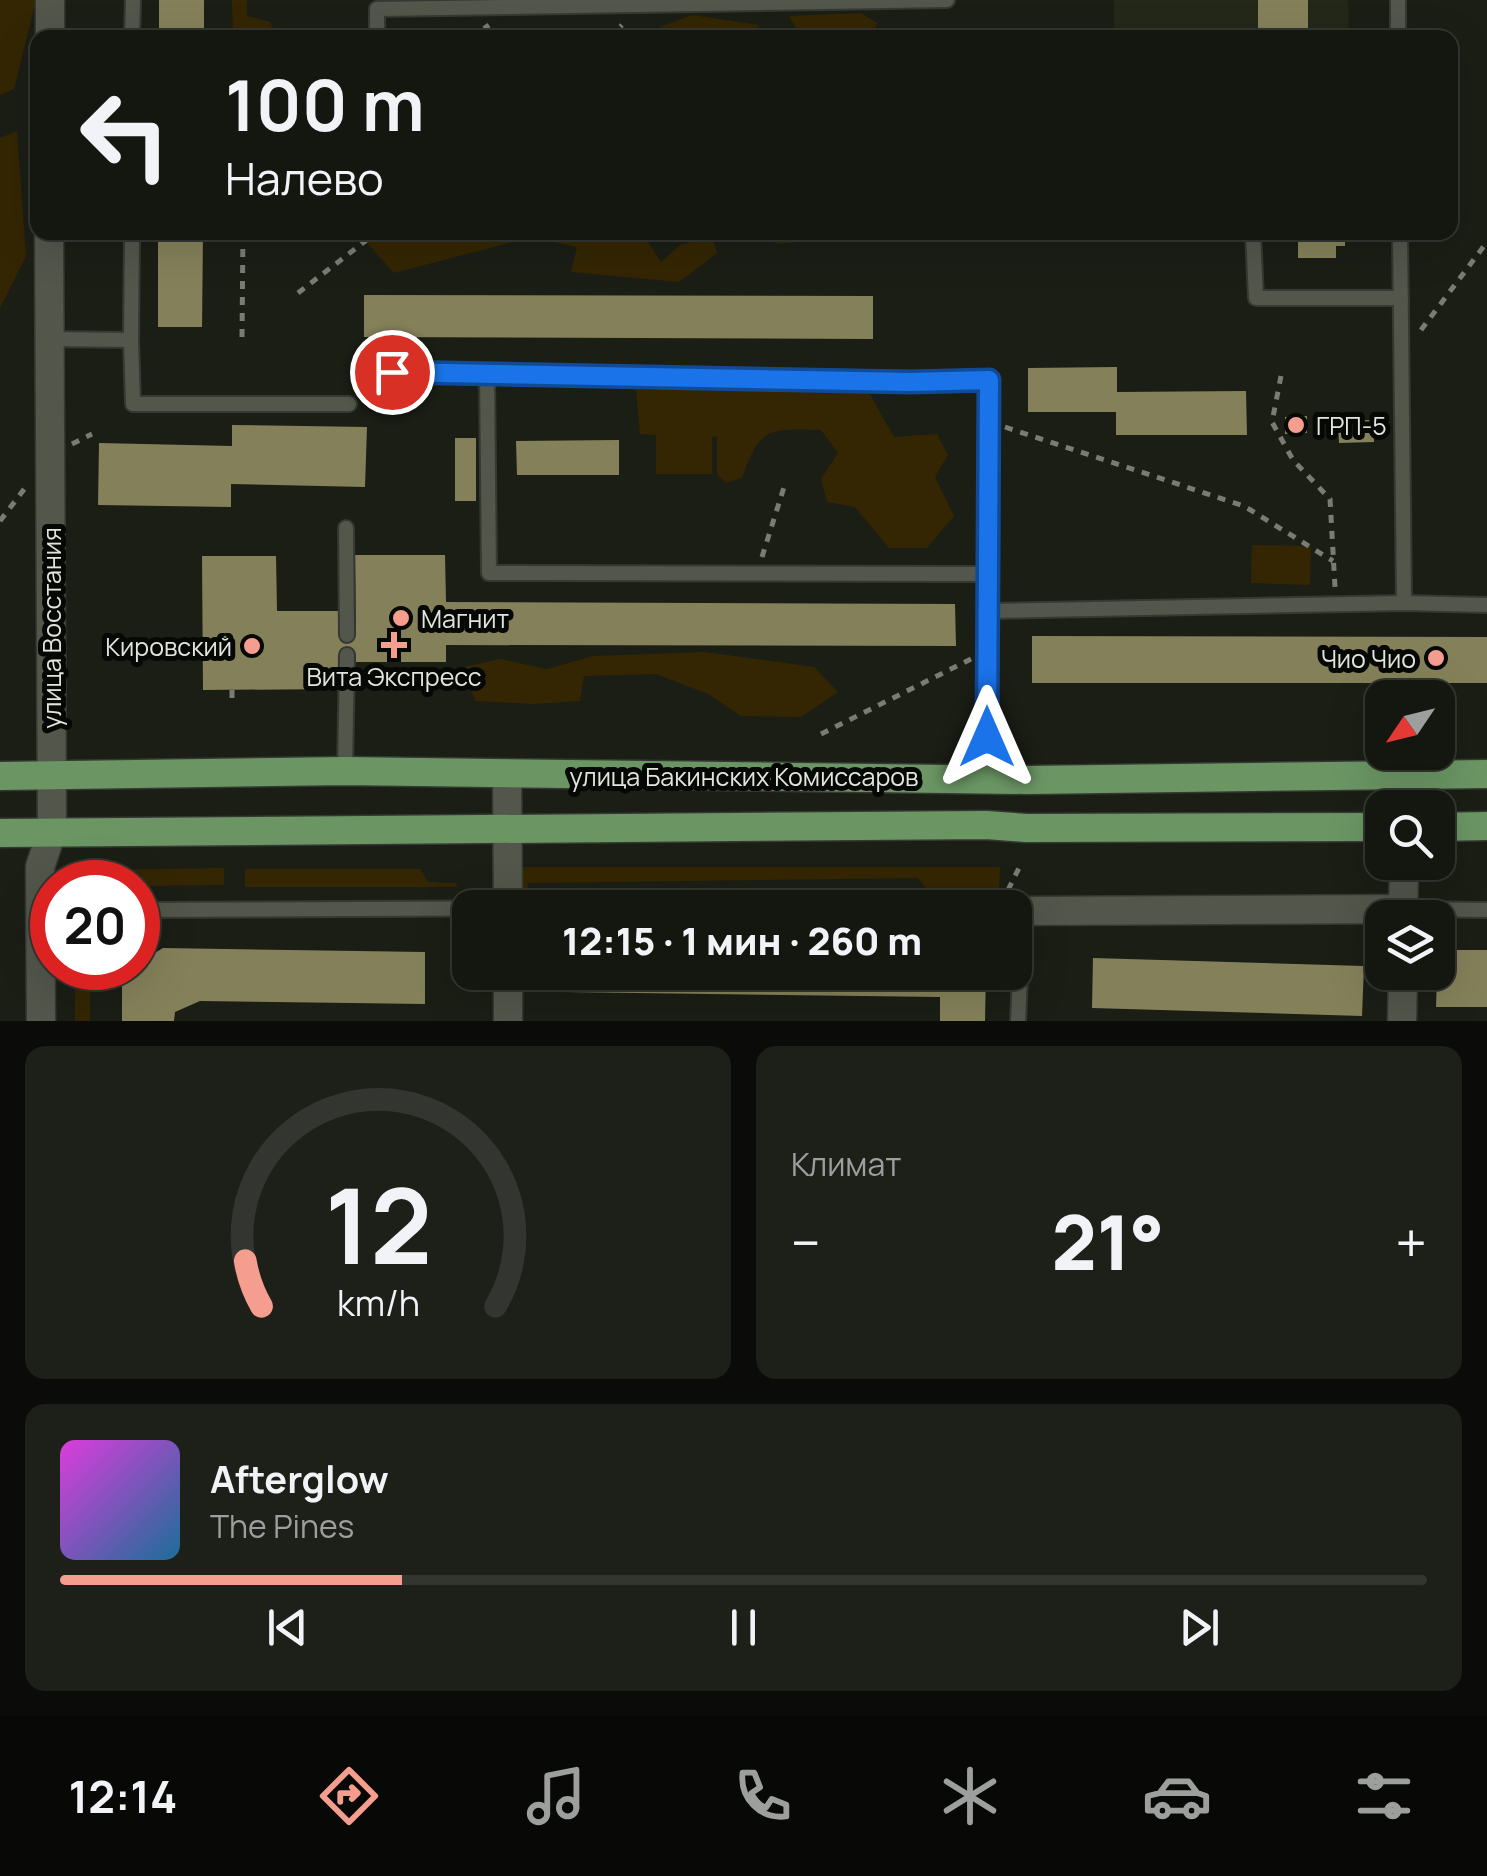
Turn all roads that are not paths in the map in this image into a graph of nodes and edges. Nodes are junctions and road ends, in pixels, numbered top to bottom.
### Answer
1 (50, 0) edge
2 (132, 0) edge
3 (947, 0) edge
4 (1398, 0) edge
5 (50, 30) edge
6 (132, 30) edge
7 (377, 30) edge
8 (1398, 30) edge
9 (49, 240) edge
10 (132, 240) edge
11 (1253, 240) edge
12 (1400, 240) edge
13 (1401, 298) junction
14 (49, 338) junction
15 (131, 340) junction
16 (360, 372) dead end
17 (487, 372) junction
18 (349, 404) dead end
19 (346, 528) dead end
20 (988, 574) junction
21 (1404, 603) junction
22 (1487, 605) edge
23 (988, 611) junction
24 (347, 635) dead end
25 (347, 655) dead end
26 (345, 771) junction
27 (1487, 774) edge
28 (507, 775) junction
29 (0, 776) edge
30 (51, 777) junction
31 (987, 777) junction
32 (1455, 826) edge
33 (1487, 826) edge
34 (1365, 827) edge
35 (506, 830) junction
36 (52, 831) junction
37 (0, 833) edge
38 (508, 890) edge
39 (1032, 906) edge
40 (452, 907) edge
41 (160, 910) edge
42 (1487, 910) edge
43 (1455, 911) edge
44 (1365, 912) edge
45 (508, 990) edge
46 (1017, 990) edge
47 (1403, 990) edge
48 (41, 1021) edge
49 (508, 1021) edge
50 (1018, 1021) edge
51 (1402, 1021) edge

1 - 5 street
2 - 6 lane
3 - 7 lane
4 - 8 lane
9 - 14 street, улица Восстания
10 - 15 lane
11 - 13 lane
12 - 13 lane
13 - 21 lane
14 - 15 lane
14 - 30 street, улица Восстания
15 - 18 lane
16 - 17 lane
17 - 20 lane
17 - 20 lane
19 - 24 lane
20 - 23 lane
21 - 22 lane
21 - 23 lane
23 - 31 lane
25 - 26 lane
26 - 28 main road, улица Бакинских Комиссаров
26 - 30 main road, улица Бакинских Комиссаров
27 - 31 main road, улица Бакинских Комиссаров
28 - 31 main road, улица Бакинских Комиссаров
28 - 35 street
29 - 30 main road, улица Бакинских Комиссаров
30 - 36 street, улица Восстания
32 - 33 main road
34 - 35 main road, улица Бакинских Комиссаров
35 - 36 main road, улица Бакинских Комиссаров
35 - 38 street
36 - 37 main road, улица Бакинских Комиссаров
36 - 48 street, улица Восстания
39 - 44 street
40 - 41 lane
42 - 43 lane
45 - 49 street
46 - 50 lane
47 - 51 street

